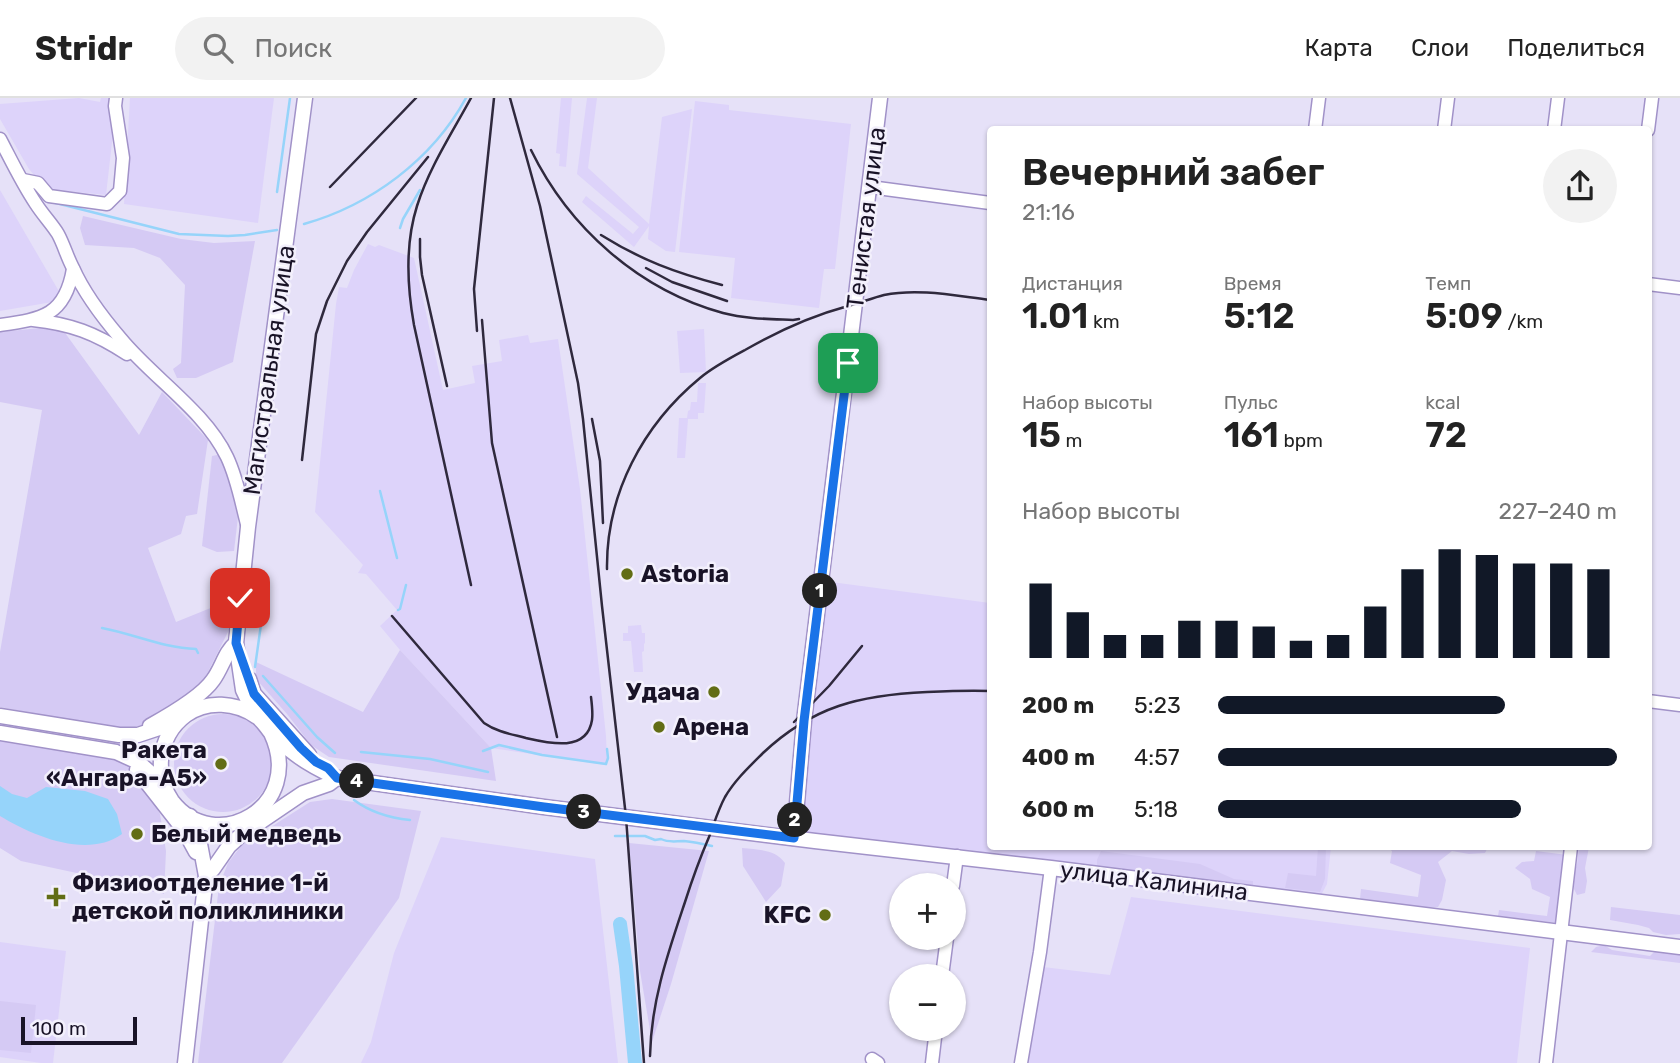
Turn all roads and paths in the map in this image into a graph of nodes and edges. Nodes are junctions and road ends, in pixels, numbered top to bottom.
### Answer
1 (116, 98) edge
2 (304, 98) edge
3 (880, 98) edge
4 (1319, 98) edge
5 (1448, 98) edge
6 (1558, 98) edge
7 (1652, 98) edge
8 (1316, 126) edge
9 (1444, 126) edge
10 (1554, 126) edge
11 (1648, 126) edge
12 (0, 139) edge
13 (23, 180) junction
14 (870, 187) junction
15 (987, 203) edge
16 (73, 269) junction
17 (1652, 284) edge
18 (1680, 288) edge
19 (33, 320) junction
20 (0, 325) edge
21 (144, 364) junction
22 (247, 527) junction
23 (236, 643) junction
24 (1652, 702) edge
25 (1680, 705) edge
26 (204, 707) junction
27 (0, 716) edge
28 (256, 716) junction
29 (178, 722) junction
30 (0, 733) edge
31 (271, 733) junction
32 (119, 736) junction
33 (116, 752) junction
34 (337, 778) junction
35 (163, 784) junction
36 (266, 803) junction
37 (190, 816) junction
38 (236, 822) junction
39 (794, 838) junction
40 (1571, 850) edge
41 (957, 856) junction
42 (1051, 868) junction
43 (955, 873) edge
44 (206, 876) junction
45 (1561, 933) junction
46 (1680, 947) edge
47 (935, 1041) edge
48 (185, 1063) edge
49 (932, 1063) edge
50 (1021, 1063) edge
51 (1546, 1063) edge

1 - 13 street
2 - 22 main road, Магистральная улица
3 - 14 main road, Тенистая улица
4 - 8 street
5 - 9 street
6 - 10 street
7 - 11 street
12 - 13 street
13 - 16 street
14 - 15 street
14 - 39 main road, Тенистая улица
16 - 19 street
16 - 21 street
17 - 18 street
19 - 20 street
19 - 21 street
21 - 22 street
22 - 23 main road, Магистральная улица
23 - 26 main road
23 - 28 main road
23 - 32 main road
23 - 34 main road
24 - 25 street
26 - 28 main road
26 - 29 main road
27 - 32 main road
28 - 31 main road
29 - 32 main road
29 - 35 main road
30 - 33 main road
31 - 34 main road
31 - 36 main road
33 - 35 main road
33 - 44 main road
34 - 36 main road
34 - 39 main road, улица Калинина
34 - 44 main road
35 - 37 main road
36 - 38 main road
37 - 38 main road
37 - 44 main road
38 - 44 main road
39 - 41 main road, улица Калинина
40 - 45 street
41 - 42 main road, улица Калинина
41 - 43 street
42 - 45 main road, улица Калинина
42 - 50 street
44 - 48 main road
45 - 46 main road, улица Калинина
45 - 51 street
47 - 49 street

